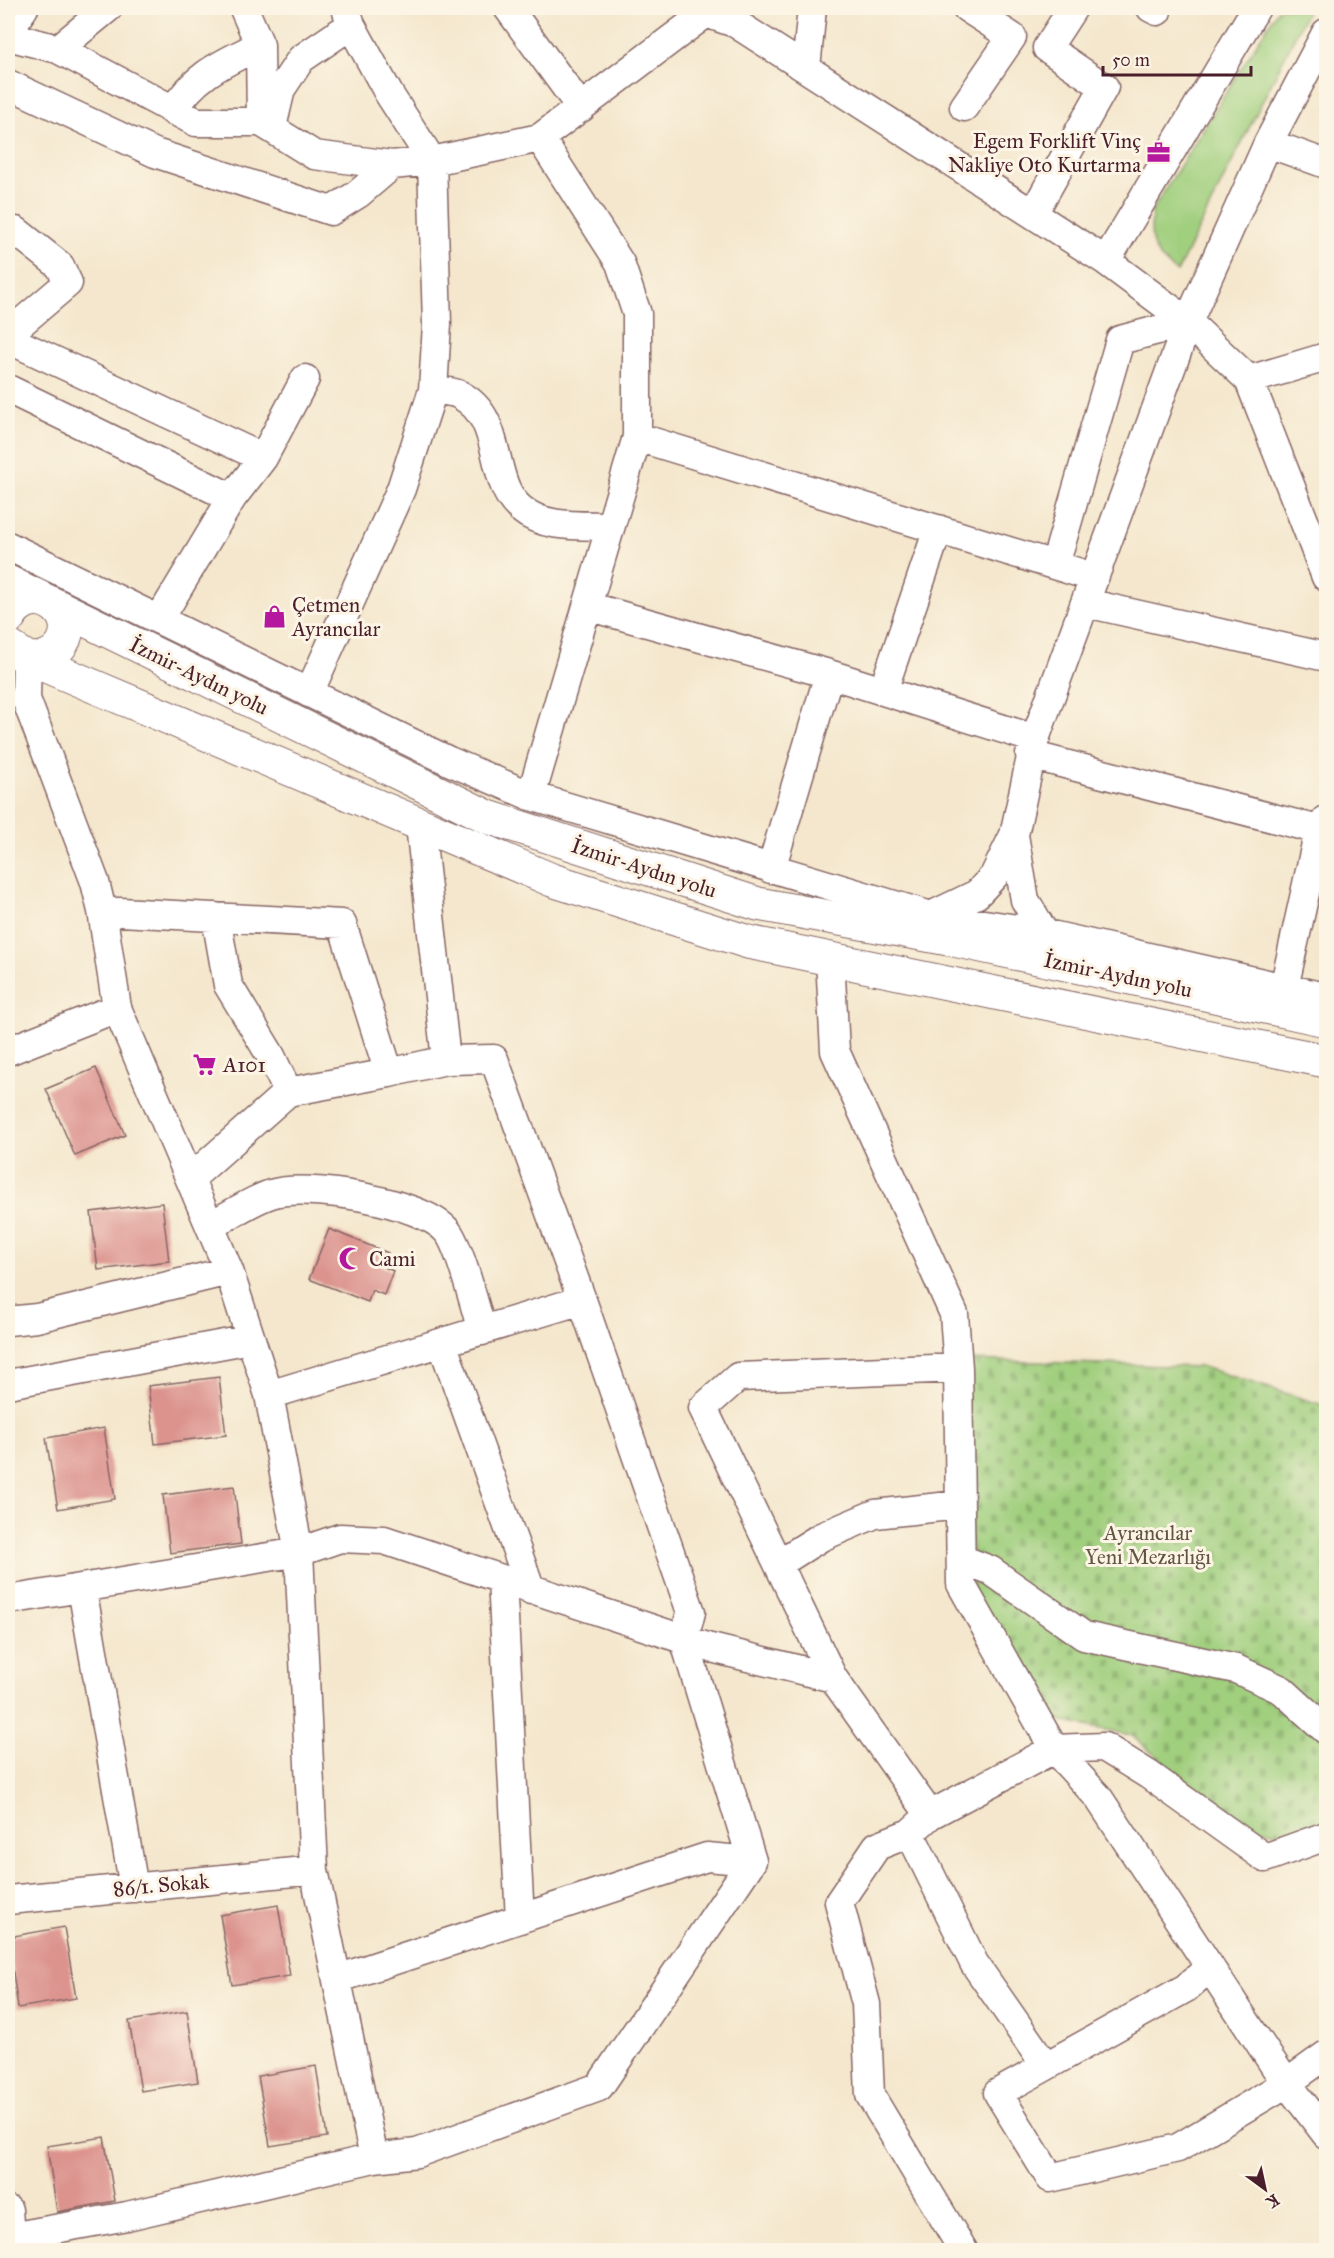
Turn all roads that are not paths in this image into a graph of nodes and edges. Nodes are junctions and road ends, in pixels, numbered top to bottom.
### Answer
1 (24, 8) edge
2 (108, 8) edge
3 (244, 8) edge
4 (508, 8) edge
5 (812, 8) edge
6 (967, 8) edge
7 (1073, 8) edge
8 (1256, 8) edge
9 (349, 16) edge
10 (8, 31) edge
11 (1326, 33) edge
12 (8, 36) edge
13 (260, 45) junction
14 (58, 49) junction
15 (806, 68) junction
16 (8, 84) edge
17 (964, 107) dead end
18 (581, 108) junction
19 (173, 111) junction
20 (266, 125) junction
21 (540, 138) junction
22 (1268, 143) junction
23 (432, 161) junction
24 (1326, 164) edge
25 (392, 165) junction
26 (1033, 214) junction
27 (8, 231) edge
28 (1106, 261) junction
29 (1188, 322) junction
30 (8, 334) edge
31 (8, 339) edge
32 (1326, 357) edge
33 (305, 379) dead end
34 (1249, 380) junction
35 (8, 389) edge
36 (433, 390) junction
37 (637, 437) junction
38 (263, 459) junction
39 (232, 498) junction
40 (610, 526) junction
41 (938, 529) junction
42 (8, 546) edge
43 (1055, 565) junction
44 (1326, 577) edge
45 (8, 582) edge
46 (1090, 590) junction
47 (49, 602) junction
48 (587, 606) junction
49 (8, 619) edge
50 (159, 620) junction
51 (15, 649) edge
52 (1326, 657) edge
53 (829, 674) junction
54 (883, 691) junction
55 (309, 693) junction
56 (1033, 747) junction
57 (531, 796) junction
58 (420, 825) junction
59 (1323, 825) edge
60 (1014, 835) junction
61 (771, 869) junction
62 (102, 911) junction
63 (931, 916) junction
64 (216, 917) junction
65 (886, 928) junction
66 (1045, 934) junction
67 (954, 940) junction
68 (830, 959) junction
69 (1284, 988) junction
70 (1326, 1001) edge
71 (117, 1008) junction
72 (1326, 1020) edge
73 (8, 1051) edge
74 (446, 1060) junction
75 (1326, 1061) edge
76 (389, 1073) junction
77 (288, 1092) junction
78 (190, 1179) junction
79 (210, 1226) junction
80 (229, 1270) junction
81 (582, 1300) junction
82 (8, 1321) edge
83 (482, 1331) junction
84 (251, 1340) junction
85 (442, 1343) junction
86 (958, 1368) junction
87 (8, 1384) edge
88 (269, 1395) junction
89 (959, 1505) junction
90 (298, 1552) junction
91 (961, 1559) junction
92 (778, 1564) junction
93 (502, 1580) junction
94 (82, 1588) junction
95 (531, 1590) junction
96 (8, 1600) edge
97 (684, 1639) junction
98 (833, 1678) junction
99 (1326, 1730) edge
100 (1054, 1749) junction
101 (920, 1824) junction
102 (1326, 1836) edge
103 (752, 1861) junction
104 (314, 1870) junction
105 (134, 1888) junction
106 (8, 1900) edge
107 (520, 1919) junction
108 (1210, 1967) junction
109 (337, 1979) junction
110 (1326, 2055) edge
111 (1045, 2065) junction
112 (1287, 2082) junction
113 (1326, 2134) edge
114 (374, 2158) junction
115 (8, 2210) edge
116 (963, 2250) edge

1 - 10 street
2 - 14 street
3 - 13 street
4 - 18 street
5 - 15 street
6 - 17 street
7 - 26 street
8 - 28 street
9 - 20 street
9 - 23 street
11 - 22 street
12 - 14 street
13 - 19 street
13 - 20 street
14 - 19 street
15 - 18 street
15 - 26 street
16 - 25 street
18 - 21 street
19 - 20 street
20 - 25 street
21 - 23 street
21 - 37 street
22 - 24 street
22 - 29 street
23 - 25 street
23 - 36 street
26 - 28 street
27 - 30 street
28 - 29 street
29 - 34 street
29 - 43 street
29 - 46 street
31 - 38 street
32 - 34 street
33 - 38 street
34 - 44 street
35 - 39 street
36 - 40 street
36 - 55 street
37 - 40 street
37 - 41 street
38 - 39 street
39 - 50 street
40 - 48 street
41 - 43 street
41 - 54 street
42 - 50 street
43 - 46 street
45 - 47 highway, İzmir-Aydın yolu
46 - 52 street
46 - 56 street
47 - 49 highway
47 - 51 highway
47 - 65 highway, İzmir-Aydın yolu
48 - 53 street
48 - 57 street
50 - 55 street
51 - 58 highway, İzmir-Aydın yolu
51 - 62 street
53 - 54 street
53 - 61 street
54 - 56 street
55 - 57 street
56 - 59 street
56 - 60 street
57 - 61 street
58 - 68 highway, İzmir-Aydın yolu
58 - 74 street
59 - 69 street
60 - 63 street
60 - 66 street
61 - 63 street
62 - 64 street
62 - 71 street
63 - 65 highway
63 - 66 street
63 - 67 highway
64 - 76 street
64 - 77 street
65 - 67 highway, İzmir-Aydın yolu
66 - 69 street
67 - 72 highway, İzmir-Aydın yolu
68 - 75 highway, İzmir-Aydın yolu
68 - 86 street
69 - 70 street
71 - 73 street
71 - 78 street
74 - 76 street
74 - 81 street
76 - 77 street
77 - 78 street
78 - 79 street
79 - 80 street
79 - 83 street
80 - 82 street
80 - 84 street
81 - 83 street
81 - 97 street
83 - 85 street
84 - 87 street
84 - 88 street
85 - 88 street
85 - 95 street
86 - 89 street
86 - 92 street
88 - 90 street
89 - 91 street
89 - 92 street
90 - 93 street
90 - 94 street
90 - 104 street
91 - 99 street
91 - 100 street
92 - 98 street
93 - 95 street
93 - 107 street
94 - 96 street
94 - 105 street
95 - 97 street
97 - 98 street
97 - 103 street
98 - 101 street
100 - 101 street
100 - 102 street
100 - 108 street
101 - 111 street
101 - 116 street
103 - 107 street
103 - 114 street
104 - 105 street, 86/1. Sokak
104 - 109 street
105 - 106 street, 86/1. Sokak
107 - 109 street
108 - 111 street
108 - 112 street
109 - 114 street
110 - 112 street
111 - 112 street
112 - 113 street
114 - 115 street

